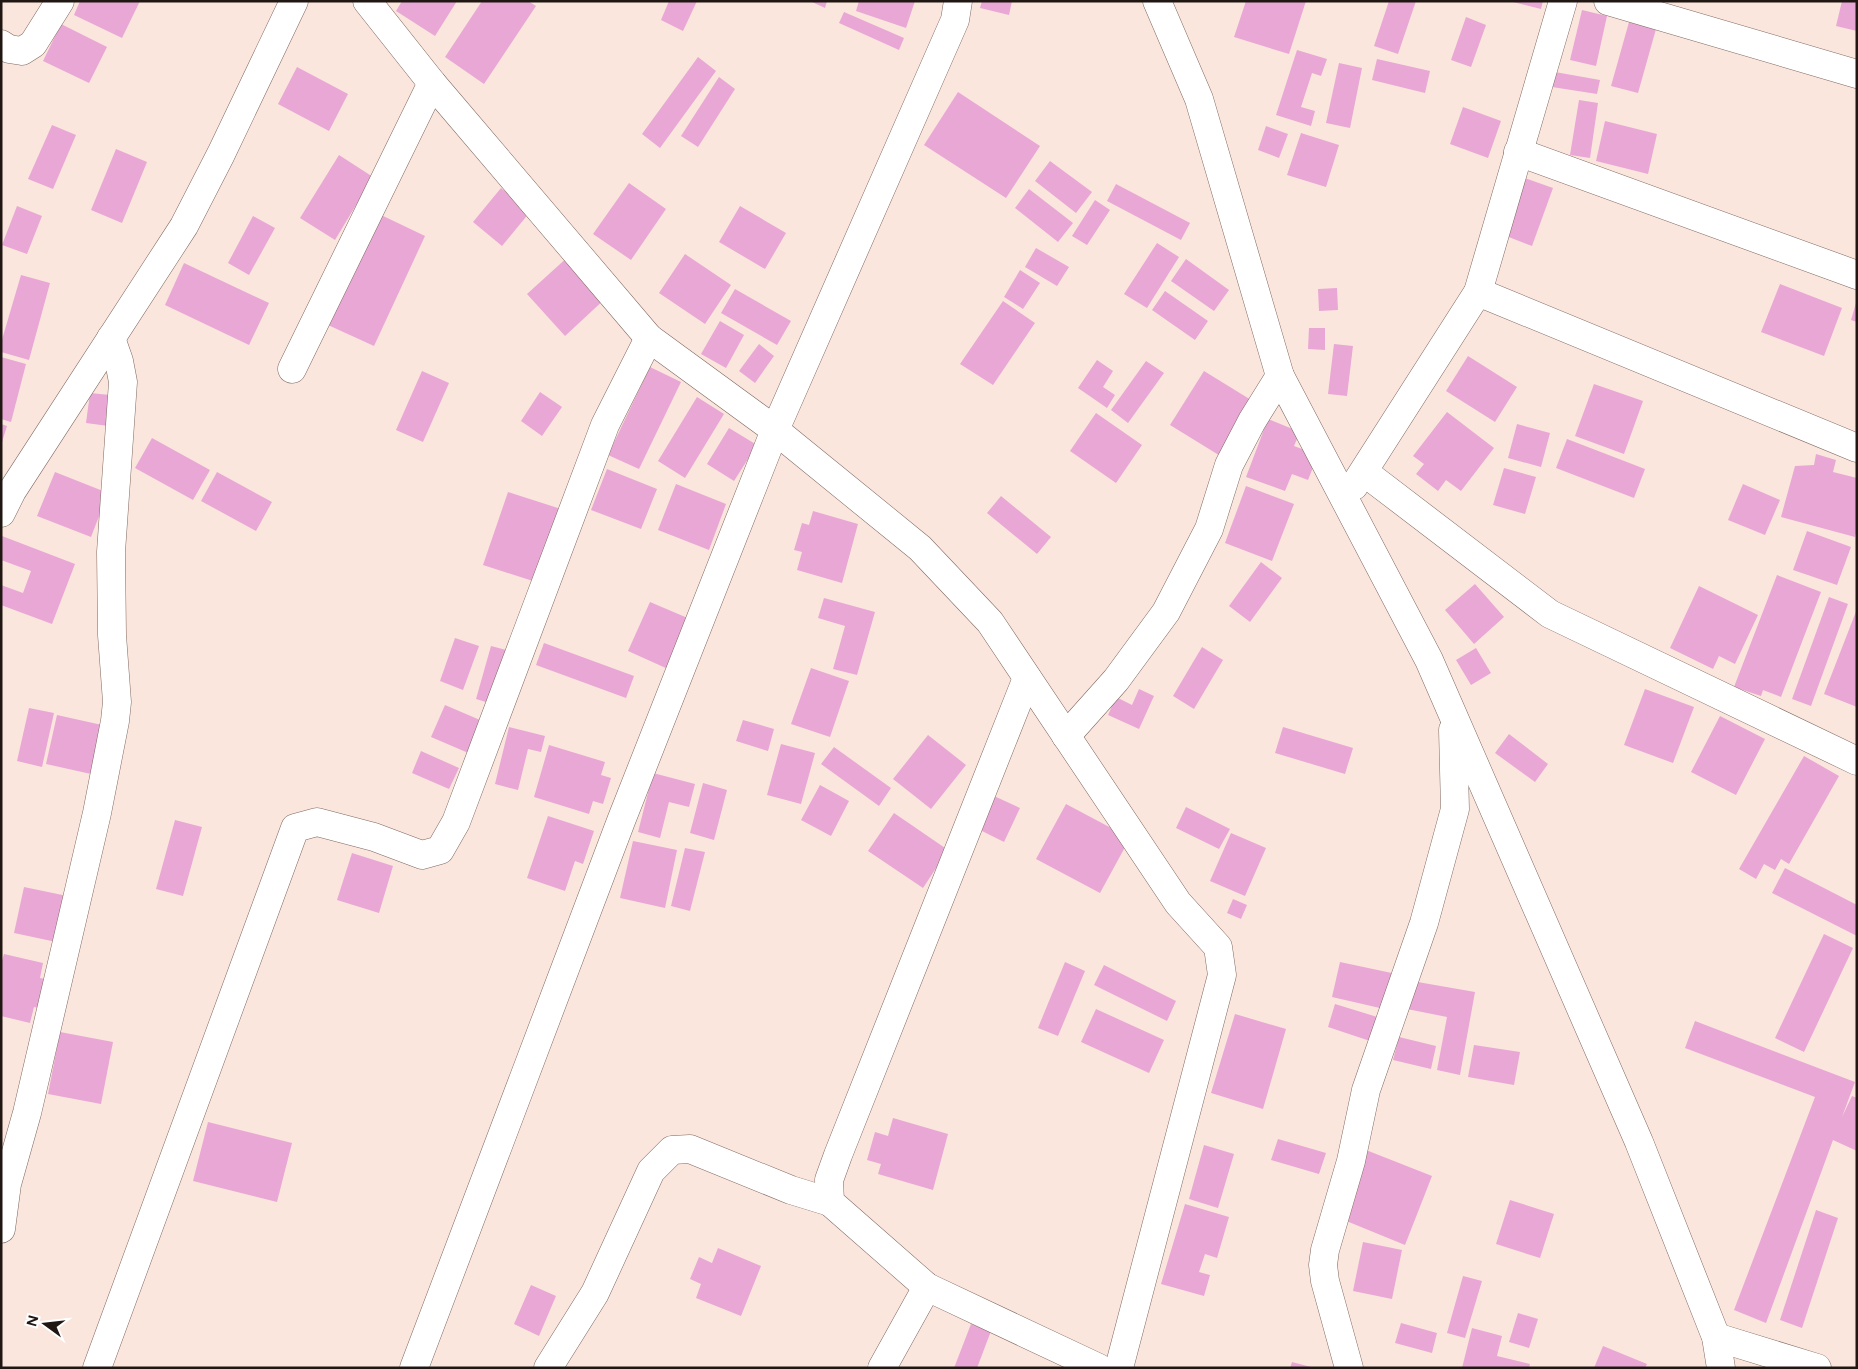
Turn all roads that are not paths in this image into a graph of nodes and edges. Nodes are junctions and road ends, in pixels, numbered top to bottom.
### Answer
1 (60, 1) edge
2 (294, 1) edge
3 (367, 1) edge
4 (958, 1) edge
5 (1157, 1) edge
6 (1563, 1) edge
7 (1608, 1) edge
8 (1, 44) edge
9 (1857, 74) edge
10 (432, 83) junction
11 (1518, 152) junction
12 (1857, 274) edge
13 (1478, 292) junction
14 (111, 338) junction
15 (649, 338) junction
16 (292, 369) dead end
17 (1280, 376) junction
18 (775, 430) junction
19 (1857, 448) edge
20 (1364, 472) junction
21 (1345, 500) junction
22 (1, 513) edge
23 (1027, 678) junction
24 (1452, 716) junction
25 (1066, 736) junction
26 (1857, 761) edge
27 (830, 1202) junction
28 (1, 1229) edge
29 (927, 1287) junction
30 (1716, 1336) junction
31 (97, 1368) edge
32 (414, 1368) edge
33 (548, 1368) edge
34 (882, 1368) edge
35 (1100, 1368) edge
36 (1119, 1368) edge
37 (1349, 1368) edge
38 (1722, 1368) edge
39 (1817, 1368) edge

1 - 8 street
2 - 14 street
3 - 10 street
4 - 18 street
5 - 17 street
6 - 11 street
7 - 9 street
10 - 15 street
10 - 16 street
11 - 12 street
11 - 13 street
13 - 19 street
13 - 20 street
14 - 22 street
14 - 28 street
15 - 18 street
15 - 31 street
17 - 21 street
17 - 25 street
18 - 23 street
18 - 32 street
20 - 21 street
20 - 26 street
21 - 24 street
23 - 25 street
23 - 27 street
24 - 30 street
24 - 37 street
25 - 36 street
27 - 29 street
27 - 33 street
29 - 34 street
29 - 35 street
30 - 38 street
30 - 39 street

